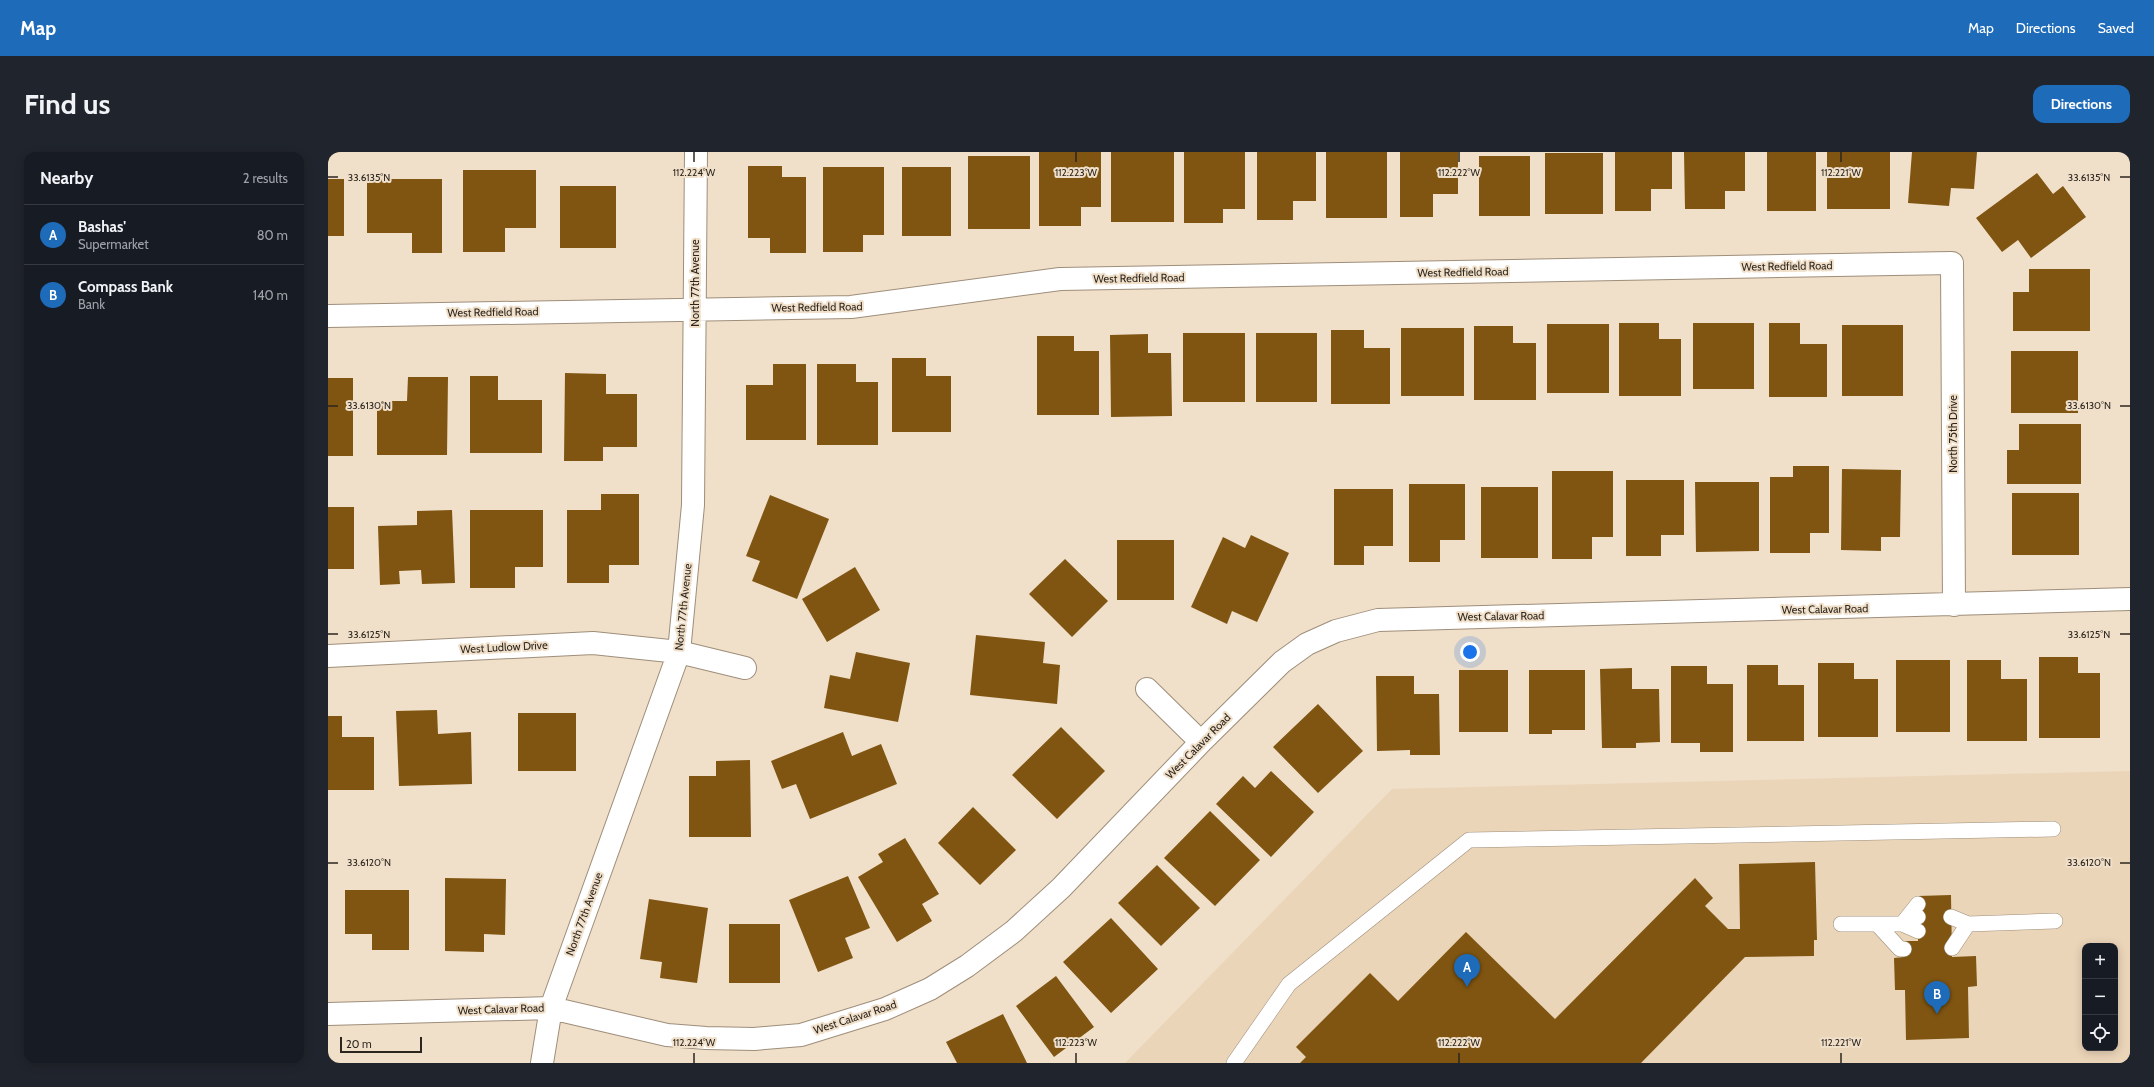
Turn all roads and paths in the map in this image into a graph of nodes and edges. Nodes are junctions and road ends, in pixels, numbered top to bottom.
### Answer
1 (696, 152) edge
2 (1952, 263) joint
3 (695, 309) junction
4 (328, 316) edge
5 (2130, 599) edge
6 (1954, 605) junction
7 (679, 652) junction
8 (328, 656) edge
9 (745, 668) dead end
10 (1148, 689) dead end
11 (1201, 742) junction
12 (2053, 829) dead end
13 (1951, 917) dead end
14 (2055, 921) dead end
15 (1841, 924) dead end
16 (1877, 924) junction
17 (1902, 924) junction
18 (1968, 924) junction
19 (1952, 948) dead end
20 (1904, 949) dead end
21 (550, 1008) junction
22 (328, 1014) edge
23 (542, 1063) edge
24 (1234, 1063) edge

1 - 3 street, North 77th Avenue
2 - 3 street, West Redfield Road
2 - 6 street, North 75th Drive
3 - 4 street, West Redfield Road
3 - 7 street, North 77th Avenue
5 - 6 street, West Calavar Road
6 - 11 street, West Calavar Road
7 - 8 street, West Ludlow Drive
7 - 9 street, West Ludlow Drive
7 - 21 street, North 77th Avenue
10 - 11 street
11 - 21 street, West Calavar Road
12 - 24 lane
13 - 18 lane
14 - 18 lane
15 - 16 lane
16 - 17 lane
16 - 20 lane
17 - 17 lane
18 - 19 lane
21 - 22 street, West Calavar Road
21 - 23 street, North 77th Avenue

